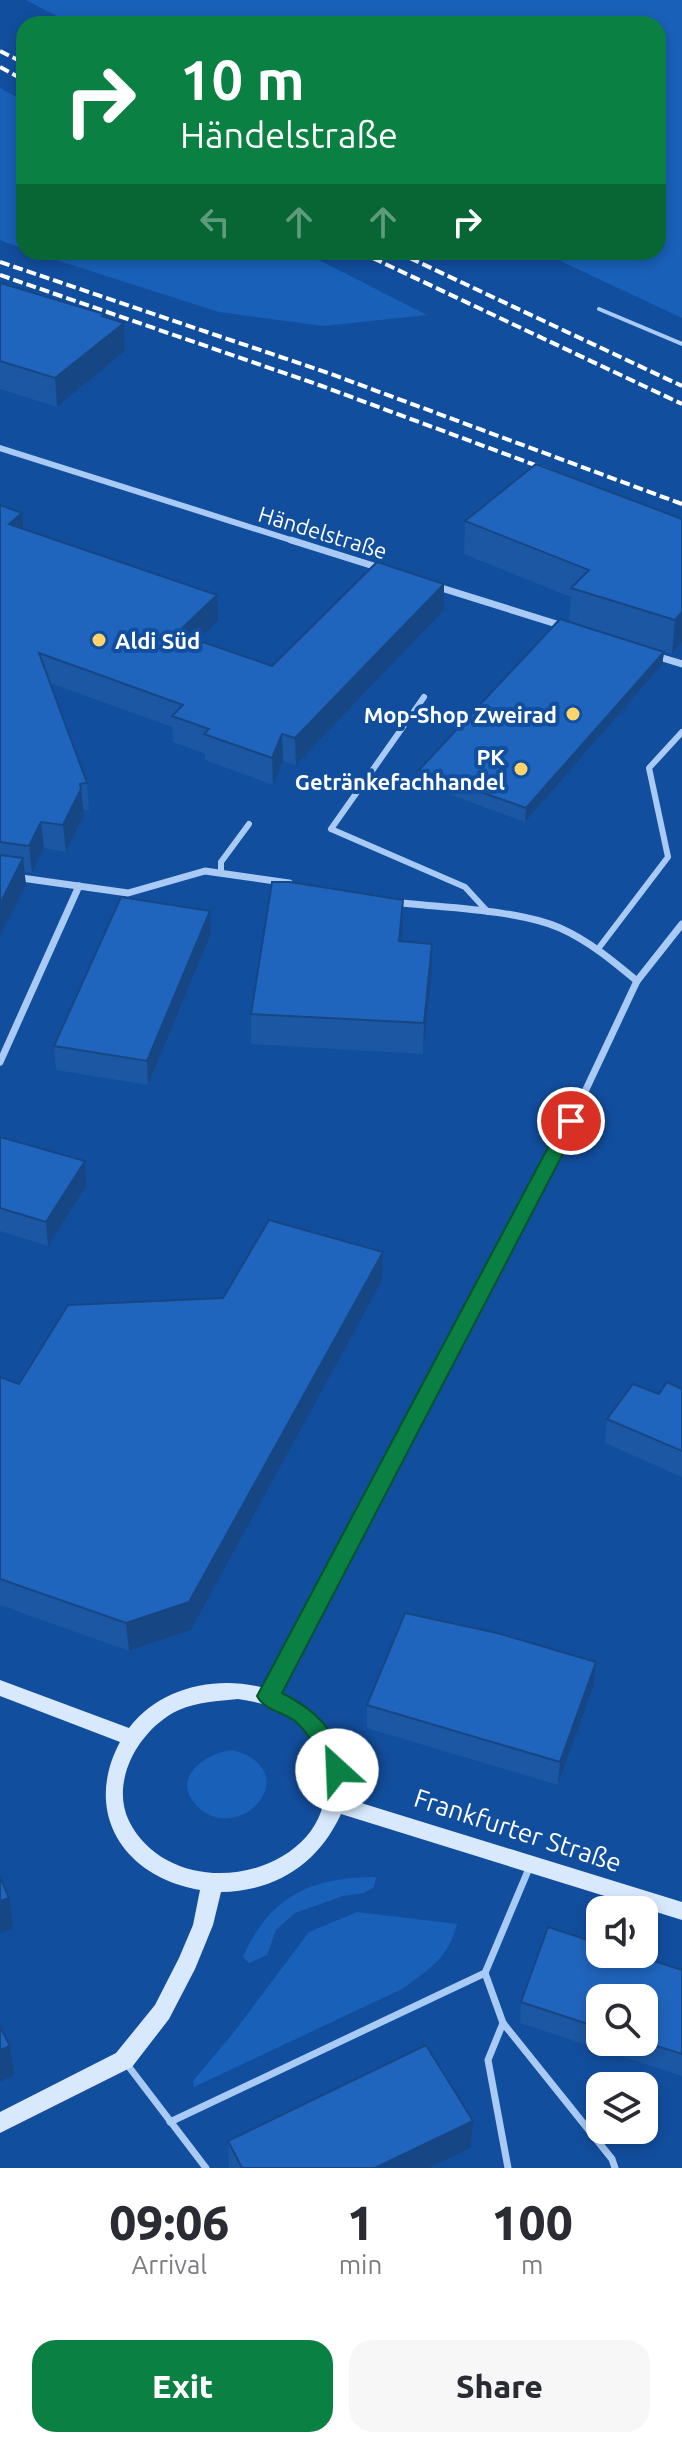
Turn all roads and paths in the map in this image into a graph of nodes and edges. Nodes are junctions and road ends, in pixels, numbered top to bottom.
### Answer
1 (599, 309) dead end
2 (682, 344) edge
3 (0, 448) edge
4 (393, 572) edge
5 (424, 582) edge
6 (576, 630) edge
7 (652, 654) edge
8 (682, 664) edge
9 (424, 697) dead end
10 (682, 732) edge
11 (249, 824) dead end
12 (221, 871) junction
13 (0, 875) edge
14 (299, 885) edge
15 (79, 886) junction
16 (378, 900) edge
17 (490, 915) junction
18 (682, 924) edge
19 (598, 949) junction
20 (637, 981) junction
21 (0, 1062) edge
22 (0, 1688) edge
23 (268, 1696) junction
24 (130, 1737) junction
25 (336, 1804) junction
26 (531, 1863) junction
27 (212, 1884) junction
28 (682, 1911) edge
29 (485, 1973) junction
30 (503, 2023) junction
31 (124, 2060) junction
32 (170, 2122) junction
33 (0, 2123) edge
34 (206, 2168) edge
35 (508, 2168) edge
36 (615, 2168) edge

1 - 2 lane
3 - 4 street, Händelstraße
5 - 6 street
7 - 8 street
9 - 17 lane
10 - 19 lane
11 - 12 lane
12 - 14 street
12 - 15 street
13 - 15 street
15 - 21 street
16 - 17 street
17 - 19 street
18 - 20 street
19 - 20 street
20 - 23 street
22 - 24 main road
23 - 24 main road
23 - 25 main road
24 - 27 main road
25 - 26 main road, Frankfurter Straße
25 - 27 main road
26 - 28 main road, Frankfurter Straße
26 - 29 lane
27 - 31 main road
29 - 30 lane
29 - 32 lane
30 - 35 lane
30 - 36 lane
31 - 32 lane
31 - 33 main road
32 - 34 lane

